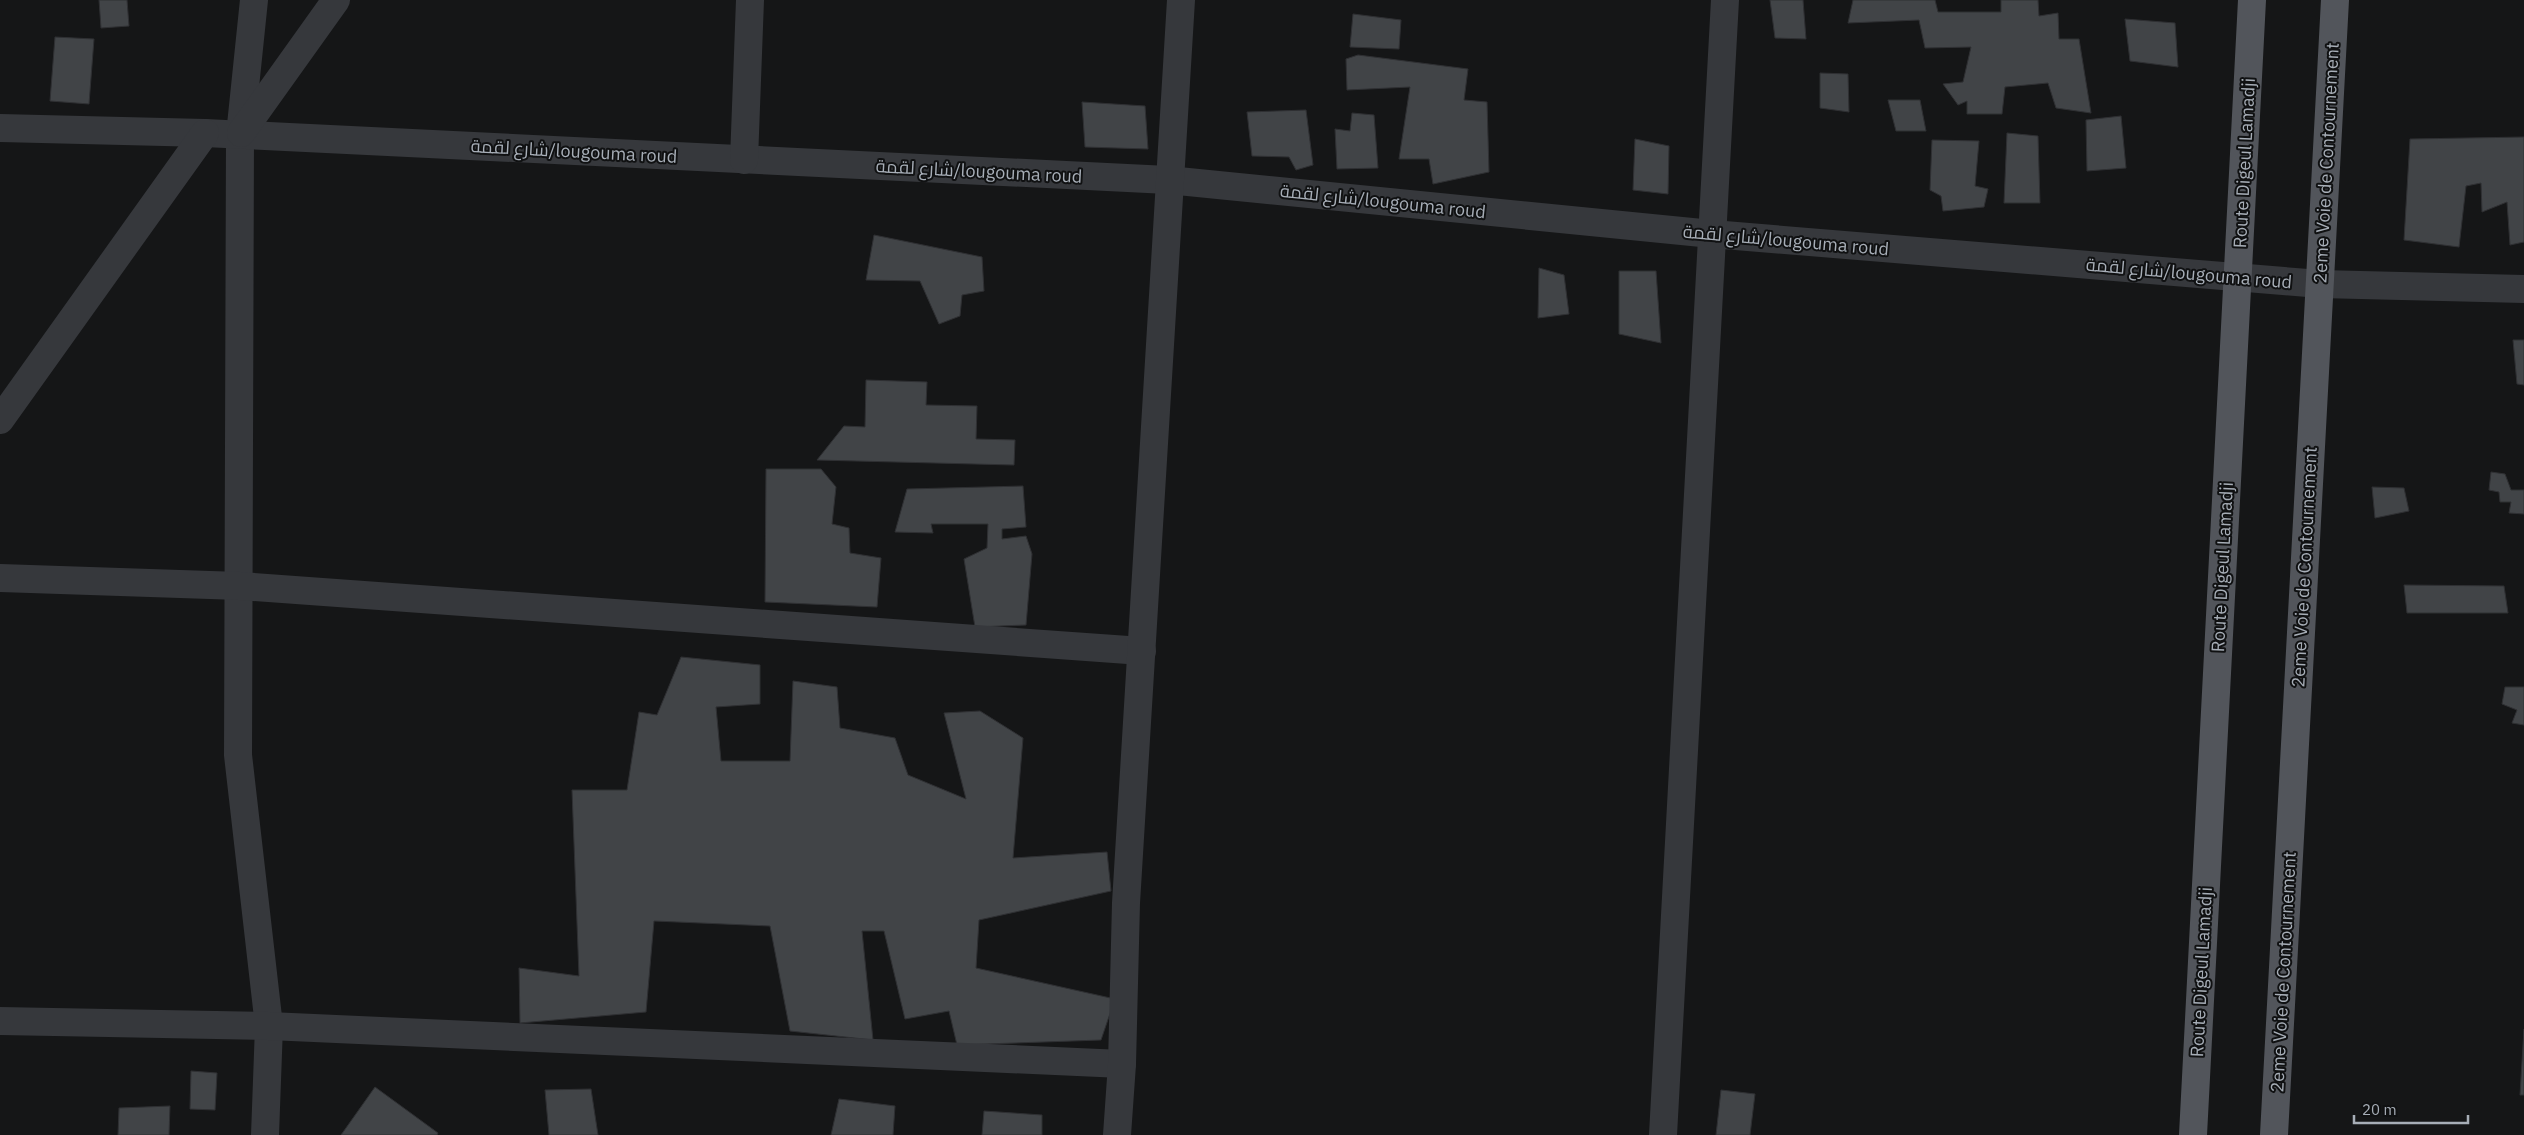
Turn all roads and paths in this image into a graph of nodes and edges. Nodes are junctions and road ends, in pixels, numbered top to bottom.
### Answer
1 (254, 0) edge
2 (336, 0) edge
3 (750, 0) edge
4 (1181, 0) edge
5 (1724, 0) edge
6 (2252, 0) edge
7 (2335, 0) edge
8 (0, 128) edge
9 (205, 133) junction
10 (240, 135) junction
11 (744, 160) junction
12 (1168, 180) junction
13 (1712, 234) junction
14 (2238, 276) junction
15 (2320, 284) junction
16 (2524, 289) edge
17 (0, 420) edge
18 (0, 578) edge
19 (240, 586) junction
20 (1142, 651) junction
21 (0, 1021) edge
22 (269, 1026) junction
23 (1122, 1064) junction
24 (264, 1135) edge
25 (1117, 1135) edge
26 (1663, 1135) edge
27 (2192, 1135) edge
28 (2274, 1135) edge

1 - 10 street
2 - 10 street
3 - 11 street
4 - 12 street
5 - 13 street
6 - 14 main road, Route Digeul Lamadji
7 - 15 main road, 2eme Voie de Contournement
8 - 9 street, شارع لقمة/lougouma roud
9 - 10 street, شارع لقمة/lougouma roud
9 - 17 street
10 - 11 street, شارع لقمة/lougouma roud
10 - 19 street
11 - 12 street, شارع لقمة/lougouma roud
12 - 13 street, شارع لقمة/lougouma roud
12 - 20 street
13 - 14 street, شارع لقمة/lougouma roud
13 - 26 street
14 - 15 street, شارع لقمة/lougouma roud
14 - 27 main road, Route Digeul Lamadji
15 - 16 street, شارع لقمة/lougouma roud
15 - 28 main road, 2eme Voie de Contournement
18 - 19 street
19 - 20 street
19 - 22 street
20 - 23 street
21 - 22 street
22 - 23 street
22 - 24 street
23 - 25 street

